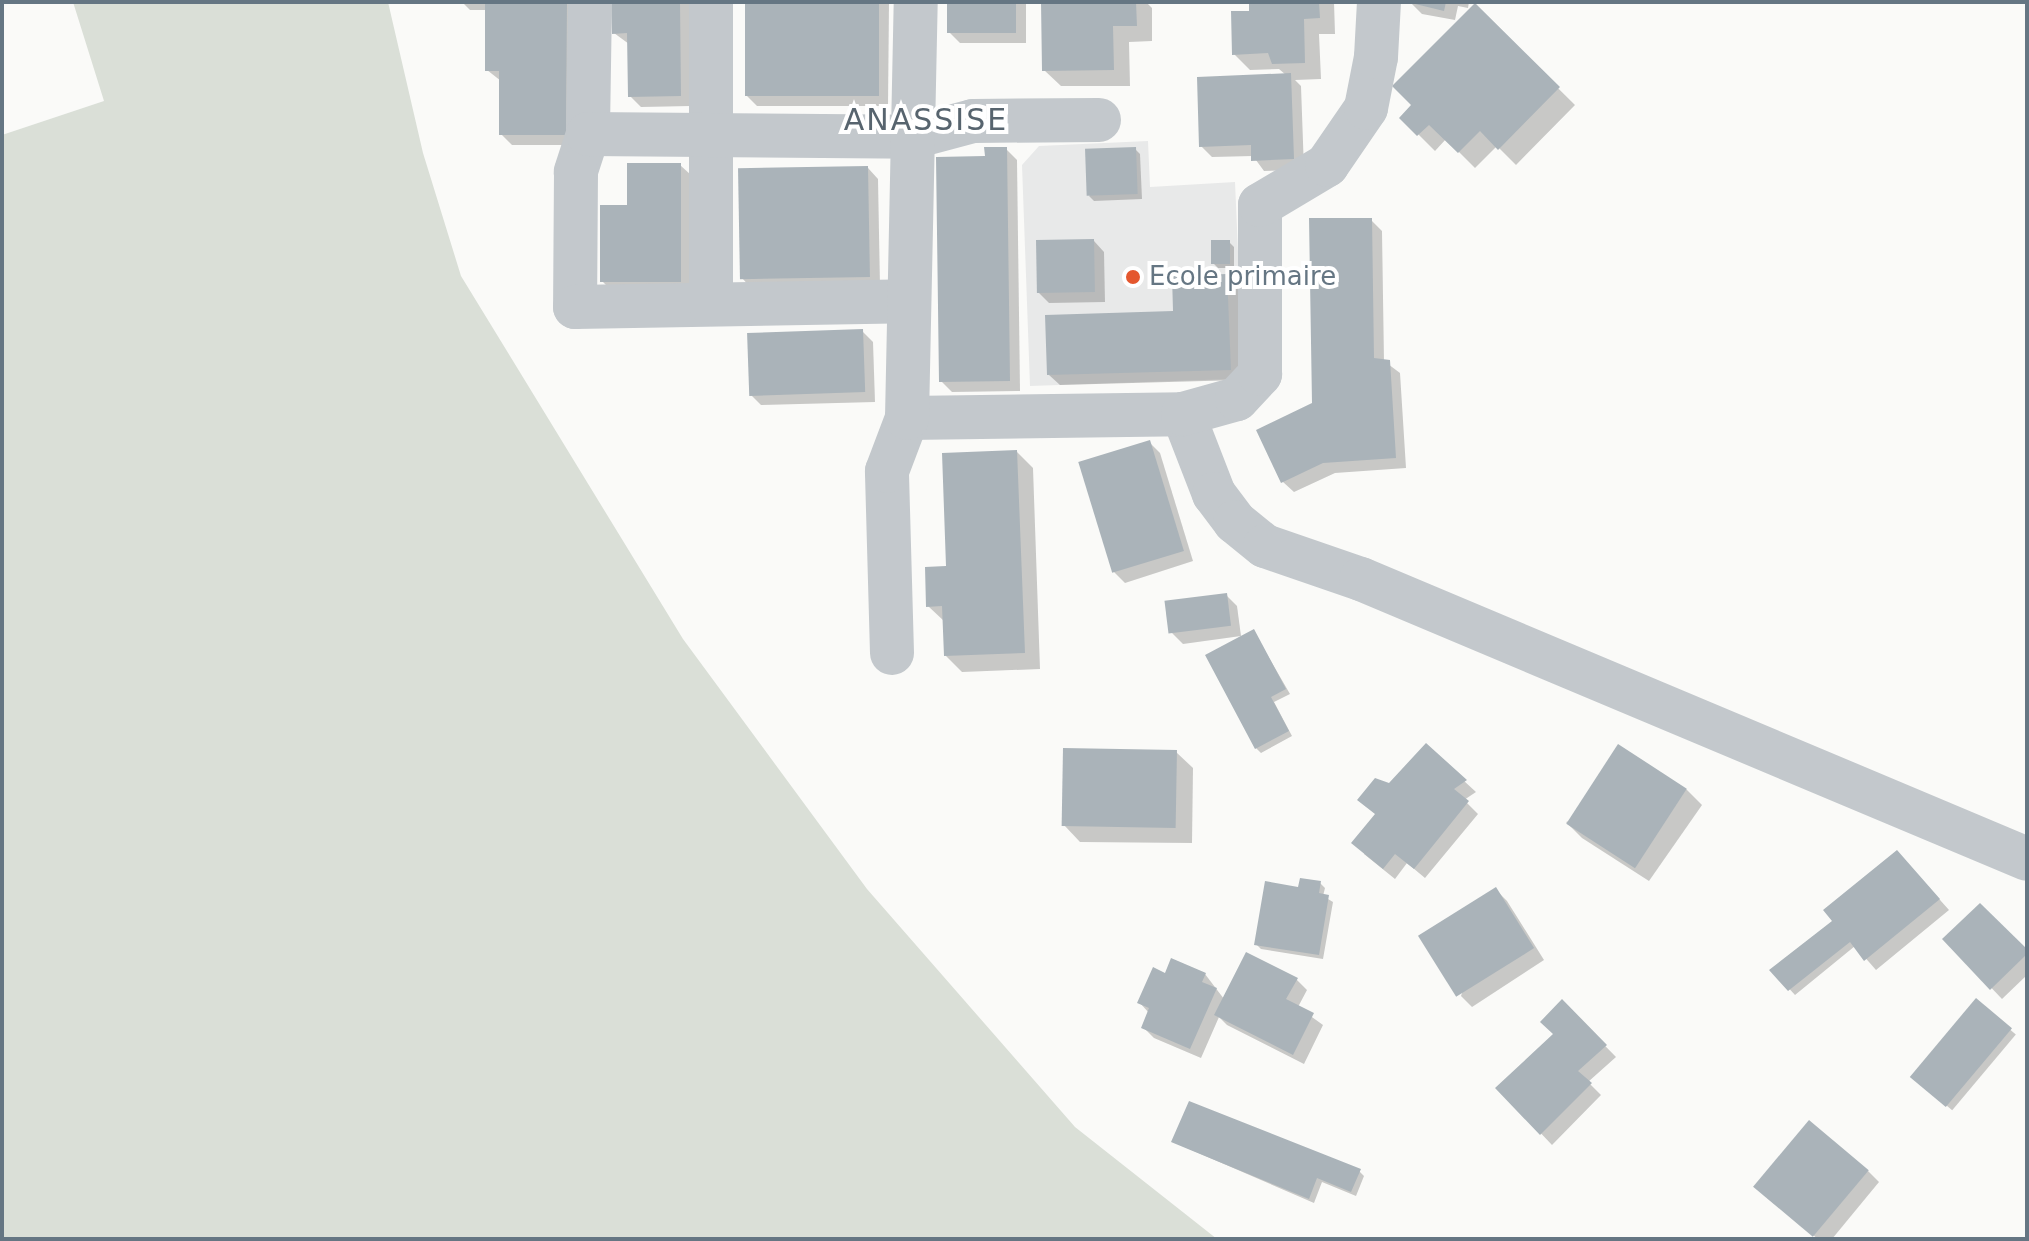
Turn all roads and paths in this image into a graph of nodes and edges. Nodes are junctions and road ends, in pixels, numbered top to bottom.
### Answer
1 (590, 2) edge
2 (711, 2) edge
3 (916, 2) edge
4 (1379, 2) edge
5 (1099, 120) dead end
6 (588, 134) junction
7 (709, 137) junction
8 (913, 137) junction
9 (909, 301) junction
10 (711, 304) junction
11 (1183, 414) junction
12 (907, 418) junction
13 (892, 653) dead end
14 (2027, 859) edge

1 - 6 street
2 - 7 street
3 - 8 street
4 - 11 street
5 - 8 street
6 - 7 street
6 - 10 street
7 - 8 street
7 - 10 street
8 - 9 street
9 - 10 street
9 - 12 street
11 - 12 street
11 - 14 street
12 - 13 street

